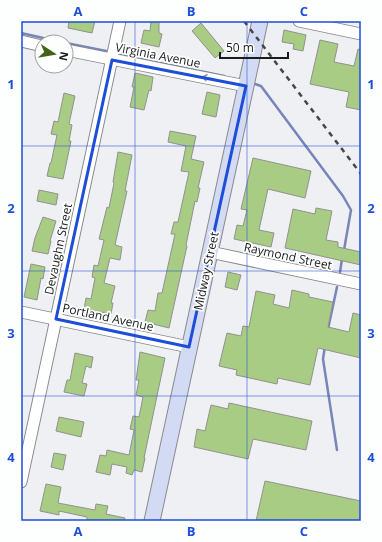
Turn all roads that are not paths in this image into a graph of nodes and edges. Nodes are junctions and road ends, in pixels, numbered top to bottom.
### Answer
1 (120, 21) edge
2 (260, 21) edge
3 (299, 21) edge
4 (361, 34) edge
5 (21, 41) edge
6 (34, 44) edge
7 (74, 52) edge
8 (112, 60) junction
9 (246, 86) junction
10 (210, 252) junction
11 (361, 284) edge
12 (21, 312) edge
13 (56, 319) junction
14 (189, 347) junction
15 (21, 482) edge
16 (152, 521) edge

1 - 8 street, Devaughn Street
2 - 9 street, Midway Street
3 - 4 street
5 - 6 street
7 - 8 street, Virginia Avenue
9 -> 8 street, Virginia Avenue
8 - 13 street, Devaughn Street
9 - 10 street, Midway Street
10 - 11 street, Raymond Street
10 - 14 street, Midway Street
12 - 13 street, Portland Avenue
13 - 14 street, Portland Avenue
13 - 15 street, Devaughn Street
14 - 16 street, Midway Street

